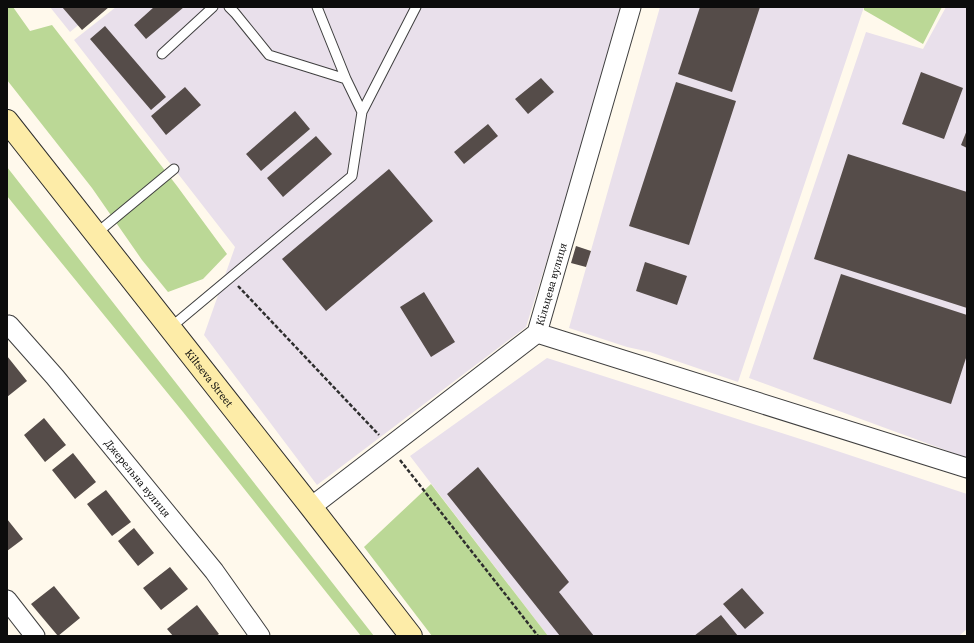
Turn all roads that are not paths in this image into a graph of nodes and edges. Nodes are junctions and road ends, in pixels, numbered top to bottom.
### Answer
1 (213, 7) edge
2 (229, 7) edge
3 (317, 7) edge
4 (416, 7) edge
5 (631, 7) edge
6 (162, 54) dead end
7 (346, 79) junction
8 (362, 112) junction
9 (7, 121) edge
10 (174, 169) dead end
11 (97, 235) junction
12 (9, 325) dead end
13 (170, 328) junction
14 (537, 332) junction
15 (967, 468) edge
16 (312, 507) junction
17 (7, 600) edge
18 (35, 636) edge
19 (260, 636) edge
20 (411, 636) edge

1 - 6 lane
2 - 7 lane
3 - 7 lane
4 - 8 lane
5 - 14 street, Кільцева вулиця
7 - 8 lane
8 - 13 lane
9 - 11 main road, Kiltseva Street
10 - 11 lane
11 - 13 main road, Kiltseva Street
12 - 19 street, Джерельна вулиця
13 - 16 main road, Kiltseva Street
14 - 15 street
14 - 16 street, Кільцева вулиця
16 - 20 main road, Kiltseva Street
17 - 18 street

